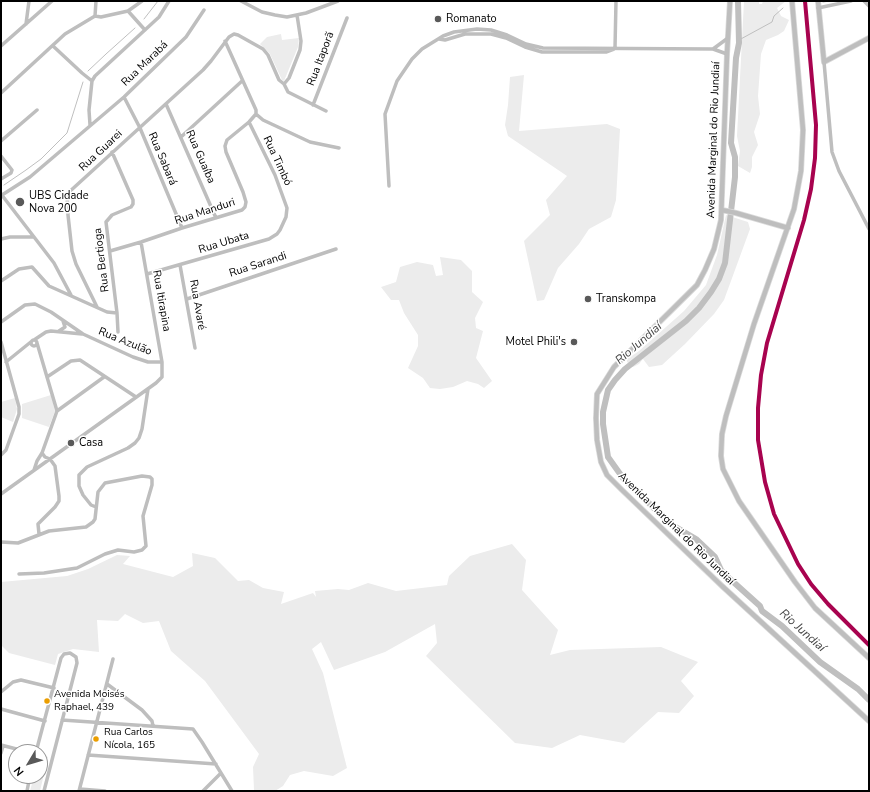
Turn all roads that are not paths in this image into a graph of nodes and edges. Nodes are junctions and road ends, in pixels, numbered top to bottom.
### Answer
1 (29, 1) edge
2 (52, 1) edge
3 (96, 1) edge
4 (142, 1) edge
5 (169, 1) edge
6 (241, 1) edge
7 (338, 1) edge
8 (616, 1) edge
9 (730, 1) edge
10 (792, 1) edge
11 (851, 1) edge
12 (864, 1) edge
13 (818, 5) edge
14 (869, 6) edge
15 (204, 10) dead end
16 (128, 11) junction
17 (297, 15) junction
18 (95, 16) junction
19 (347, 18) dead end
20 (26, 24) junction
21 (145, 30) junction
22 (728, 38) junction
23 (869, 38) edge
24 (225, 41) junction
25 (1, 46) edge
26 (53, 46) junction
27 (615, 48) junction
28 (713, 49) junction
29 (727, 54) junction
30 (824, 62) junction
31 (92, 81) junction
32 (242, 81) junction
33 (284, 84) junction
34 (1, 93) edge
35 (124, 97) junction
36 (166, 104) junction
37 (313, 105) junction
38 (37, 110) dead end
39 (326, 111) dead end
40 (256, 114) junction
41 (249, 122) junction
42 (90, 125) junction
43 (140, 128) junction
44 (181, 137) junction
45 (1, 141) edge
46 (339, 148) dead end
47 (112, 152) junction
48 (1, 156) edge
49 (1, 179) edge
50 (389, 186) dead end
51 (2, 194) edge
52 (287, 208) joint
53 (724, 210) junction
54 (216, 218) junction
55 (182, 228) junction
56 (788, 228) junction
57 (869, 229) edge
58 (34, 237) junction
59 (1, 239) edge
60 (141, 242) junction
61 (336, 249) dead end
62 (110, 251) junction
63 (180, 265) junction
64 (147, 274) junction
65 (1, 281) edge
66 (71, 295) junction
67 (187, 299) junction
68 (97, 307) junction
69 (117, 313) junction
70 (62, 320) junction
71 (1, 322) edge
72 (58, 331) junction
73 (118, 332) dead end
74 (83, 334) junction
75 (35, 341) junction
76 (1, 342) edge
77 (33, 346) junction
78 (196, 348) dead end
79 (20, 350) junction
80 (40, 353) junction
81 (6, 362) junction
82 (162, 362) junction
83 (47, 377) junction
84 (104, 377) junction
85 (148, 389) junction
86 (136, 397) junction
87 (57, 411) junction
88 (42, 453) junction
89 (1, 455) edge
90 (50, 459) junction
91 (33, 471) junction
92 (1, 493) edge
93 (96, 508) junction
94 (39, 534) junction
95 (1, 542) edge
96 (19, 574) dead end
97 (869, 658) edge
98 (113, 659) dead end
99 (107, 684) junction
100 (54, 688) junction
101 (1, 692) edge
102 (1, 709) edge
103 (62, 720) junction
104 (45, 721) junction
105 (869, 721) edge
106 (98, 722) junction
107 (153, 726) junction
108 (38, 744) edge
109 (2, 746) edge
110 (1, 753) edge
111 (88, 755) junction
112 (216, 764) junction
113 (221, 773) junction
114 (80, 790) edge
115 (44, 791) edge
116 (105, 791) edge
117 (203, 791) edge
118 (231, 791) edge

1 - 20 street
2 - 20 street
3 - 18 street
4 - 16 street
5 - 21 street
6 - 17 street
7 - 17 street
8 - 27 street
9 - 22 main road, Avenida Marginal do Rio Jundiaí
10 - 56 main road
11 - 13 street
12 - 14 street
13 - 30 main road
15 - 35 street, Rua Marabá
16 - 18 street
16 - 21 street
17 - 33 street
18 - 26 street
19 - 37 street, Rua Itaporã
20 - 25 street
21 - 31 street
22 - 28 street
22 - 29 main road, Avenida Marginal do Rio Jundiaí
23 - 30 main road
24 - 32 street
24 - 33 street, Rua Guarei
24 - 36 street, Rua Guarei
26 - 31 street
26 - 34 street
27 - 28 street
27 - 50 street
28 - 29 street
29 - 53 main road, Avenida Marginal do Rio Jundiaí
30 - 57 street
31 - 42 street
32 - 40 street
32 - 44 street
33 - 37 street
35 - 42 street, Rua Marabá
35 - 43 street, Rua Sabará
36 - 43 street, Rua Guarei
36 - 44 street, Rua Guaíba
37 - 39 street
38 - 45 street
40 - 41 street, Rua Manduri
40 - 46 street
41 - 52 street, Rua Timbó
41 - 54 street, Rua Manduri
42 - 51 street, Rua Marabá
43 - 47 street, Rua Guarei
43 - 55 street, Rua Sabará
44 - 54 street, Rua Guaíba
47 - 62 street, Rua Bertioga
47 - 68 street, Rua Guarei
48 - 49 street
51 - 58 street
52 - 63 street, Rua Ubata
53 - 56 main road
53 - 105 main road, Avenida Marginal do Rio Jundiaí
54 - 55 street, Rua Manduri
55 - 60 street, Rua Manduri
56 - 97 main road
58 - 59 street
58 - 66 street
60 - 62 street, Rua Manduri
60 - 64 street, Rua Itirapina
61 - 67 street, Rua Sarandi
62 - 69 street, Rua Bertioga
63 - 64 street, Rua Ubata
63 - 67 street, Rua Avaré
64 - 82 street, Rua Itirapina
65 - 66 street
66 - 68 street
67 - 78 street, Rua Avaré
68 - 69 street
69 - 73 street, Rua Bertioga
70 - 71 street
70 - 72 street
70 - 74 street
72 - 74 street
72 - 75 street
74 - 82 street, Rua Azulão
75 - 77 street
75 - 79 street
75 - 80 street
76 - 81 street
77 - 79 street
77 - 80 street
79 - 81 street
80 - 83 street
81 - 89 street
82 - 85 street
83 - 84 street
83 - 87 street
84 - 86 street
84 - 87 street
85 - 86 street
85 - 93 street
86 - 90 street
87 - 88 street
88 - 90 street
88 - 91 street
90 - 91 street
90 - 94 street
91 - 92 street
93 - 94 street
93 - 96 street
94 - 95 street
98 - 99 street
99 - 106 street
99 - 107 street
100 - 101 street
100 - 103 street
100 - 104 street
102 - 104 street
103 - 106 street
103 - 115 street
104 - 108 street
106 - 107 street
106 - 111 street
107 - 112 street
109 - 110 street
111 - 112 street
111 - 114 street
112 - 113 street
113 - 117 street
113 - 118 street
114 - 116 street

